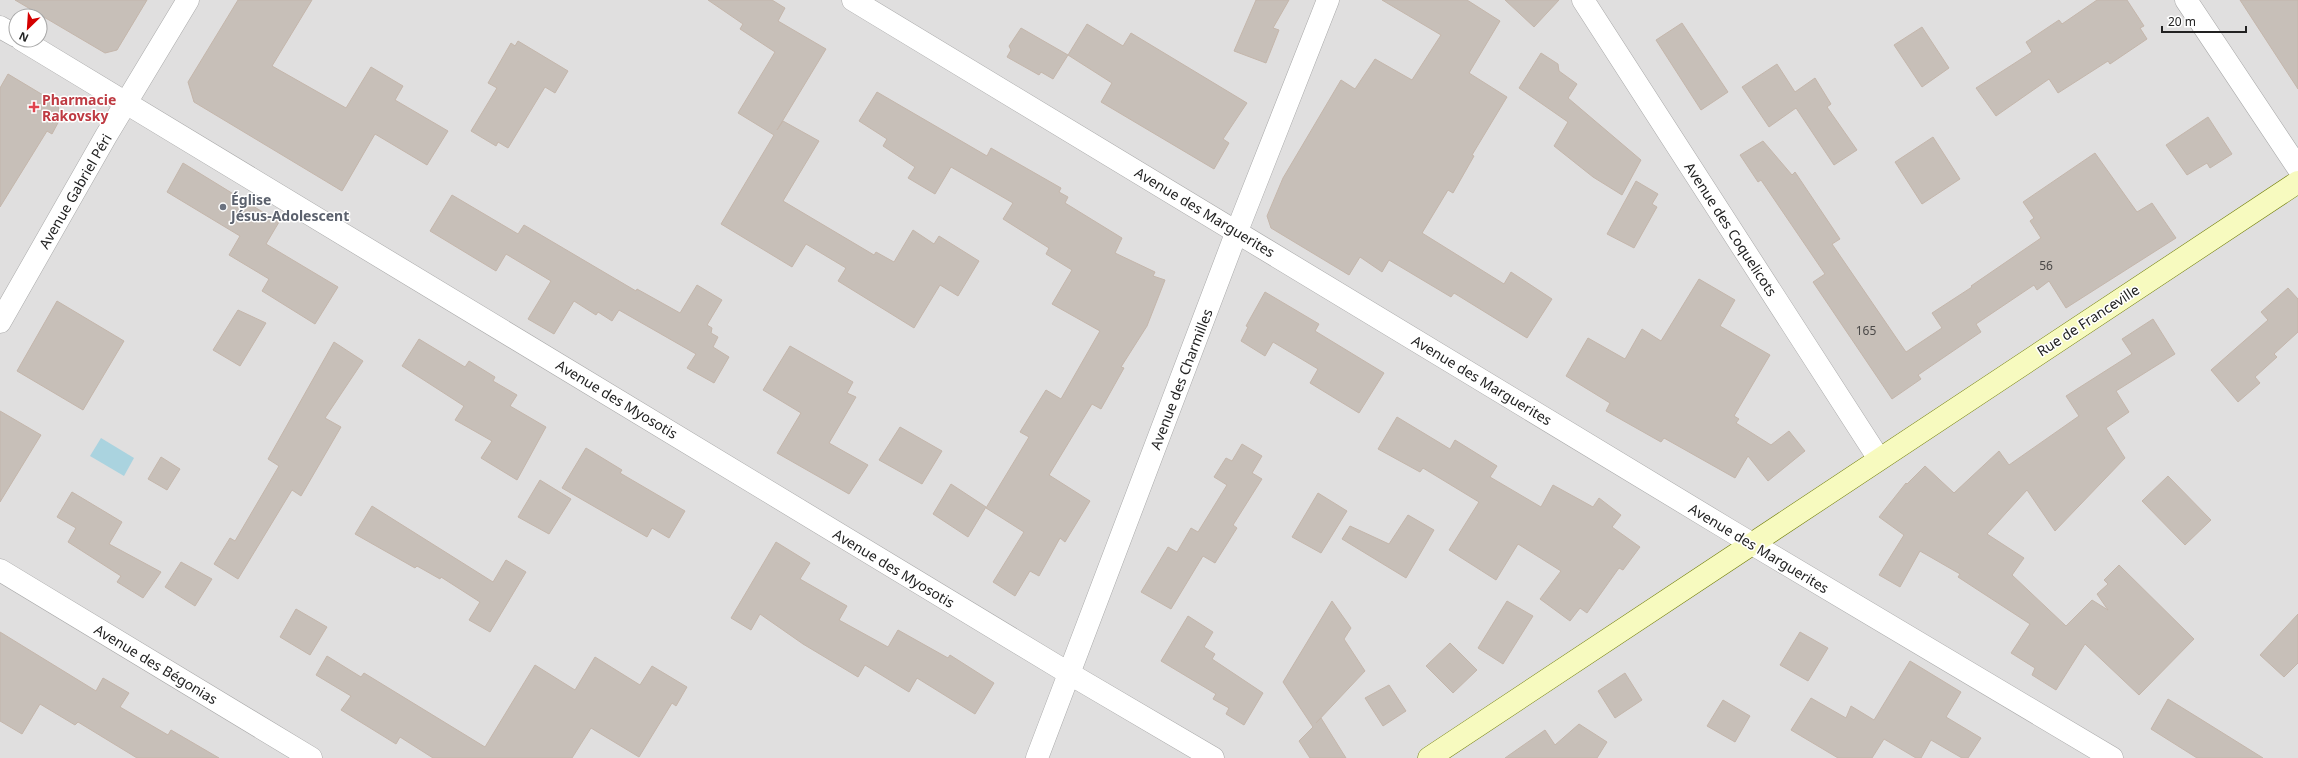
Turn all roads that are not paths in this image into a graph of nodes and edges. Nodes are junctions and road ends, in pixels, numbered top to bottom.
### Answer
1 (188, 0) edge
2 (853, 0) edge
3 (1328, 0) edge
4 (1583, 0) edge
5 (2186, 0) edge
6 (35, 48) edge
7 (126, 102) junction
8 (2298, 168) edge
9 (2298, 182) edge
10 (1237, 231) junction
11 (0, 322) edge
12 (1879, 459) junction
13 (1752, 544) junction
14 (0, 570) edge
15 (1070, 674) junction
16 (311, 758) edge
17 (1037, 758) edge
18 (1213, 758) edge
19 (1429, 758) edge
20 (2112, 758) edge

1 - 7 street, Avenue Gabriel Péri
2 - 10 street, Avenue des Marguerites
3 - 10 street, Avenue des Charmilles
4 - 12 street, Avenue des Coquelicots
5 - 8 street
6 - 7 street, Avenue des Myosotis
7 - 11 street, Avenue Gabriel Péri
7 - 15 street, Avenue des Myosotis
9 - 12 street, Rue de Franceville
10 - 13 street, Avenue des Marguerites
10 - 15 street, Avenue des Charmilles
12 - 13 street, Rue de Franceville
13 - 19 street, Rue de Franceville
13 - 20 street, Avenue des Marguerites
14 - 16 street, Avenue des Bégonias
15 - 17 street, Avenue des Charmilles
15 - 18 street, Avenue des Myosotis

